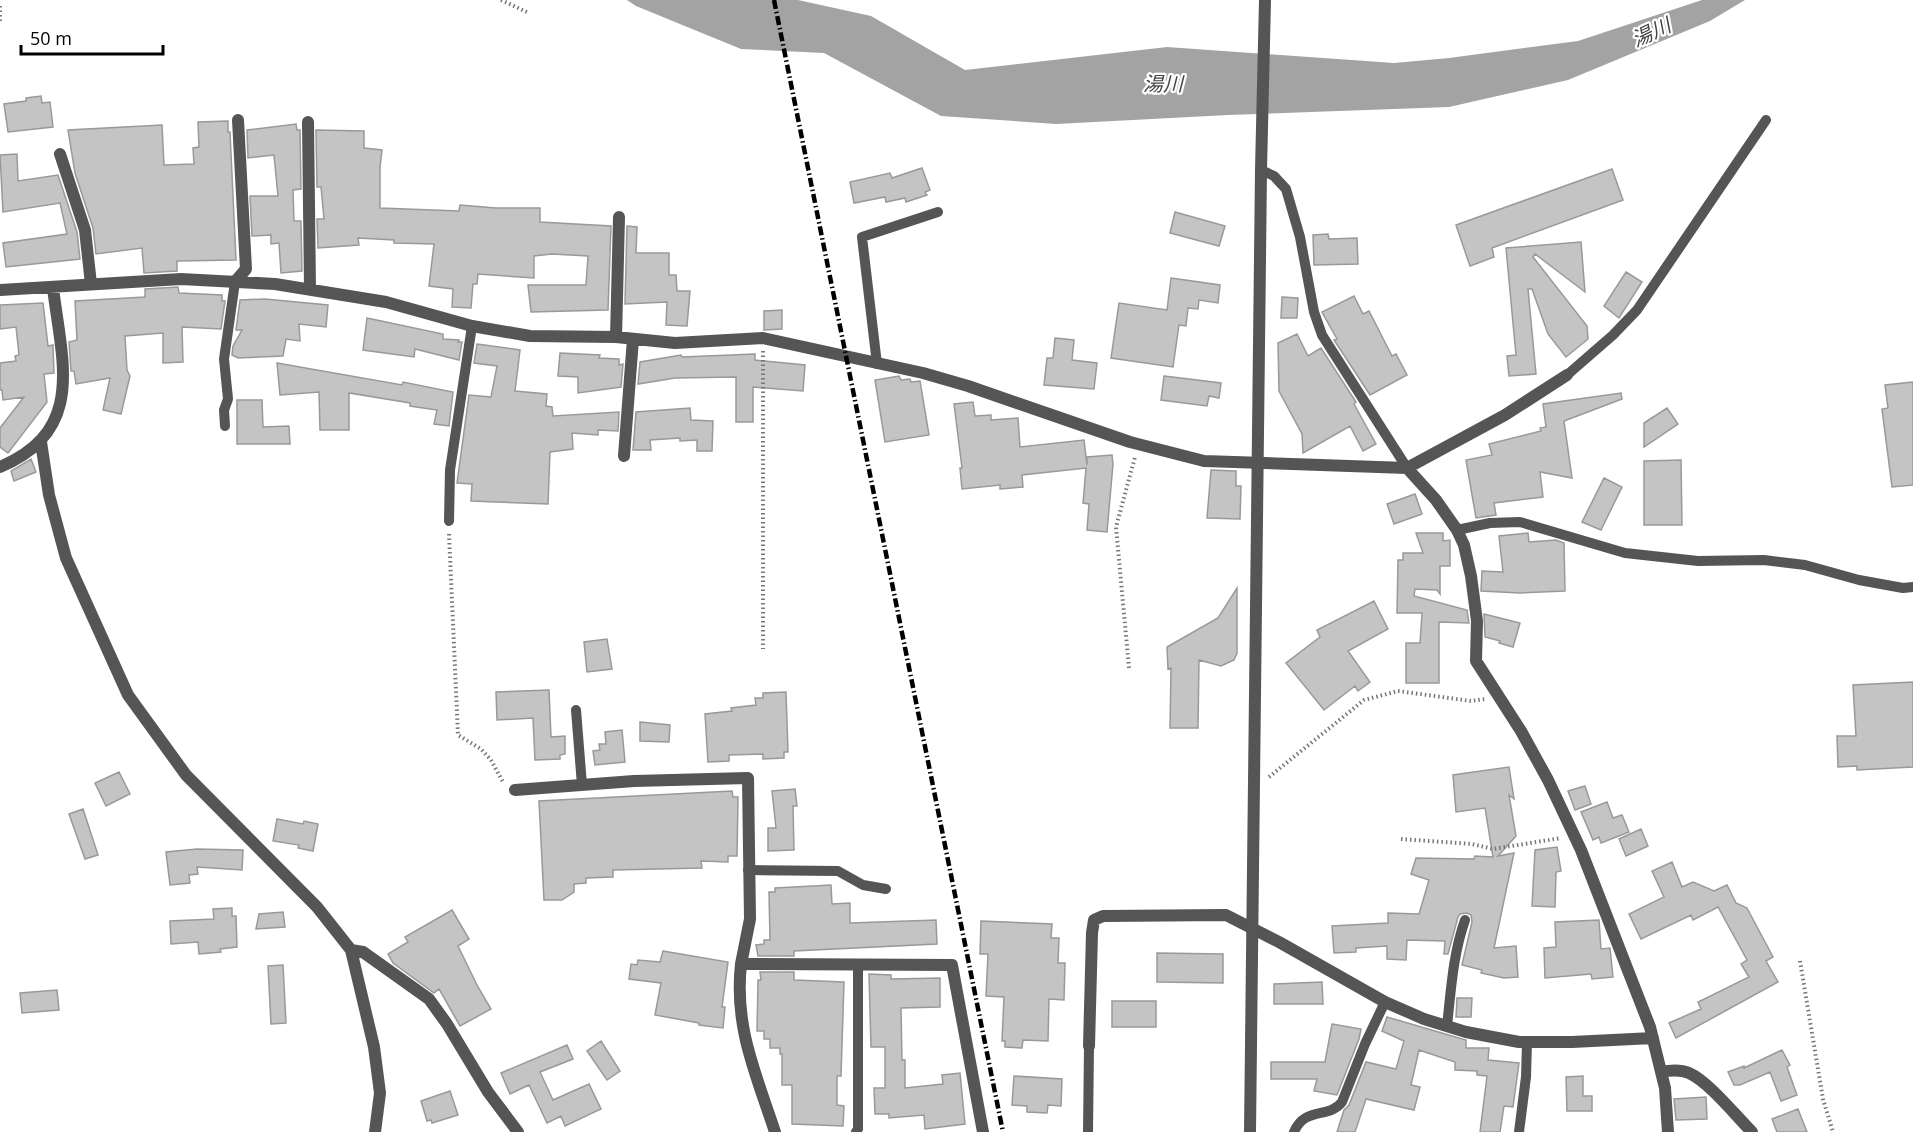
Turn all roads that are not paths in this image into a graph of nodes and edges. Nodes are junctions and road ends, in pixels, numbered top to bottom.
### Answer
1 (1265, 0) edge
2 (238, 120) dead end
3 (1766, 120) dead end
4 (308, 122) dead end
5 (60, 153) dead end
6 (1261, 170) junction
7 (938, 212) dead end
8 (620, 217) dead end
9 (235, 282) junction
10 (91, 284) junction
11 (53, 288) junction
12 (310, 289) junction
13 (0, 290) edge
14 (472, 326) junction
15 (616, 338) junction
16 (633, 339) junction
17 (877, 364) junction
18 (1567, 375) joint
19 (225, 426) dead end
20 (41, 442) junction
21 (624, 456) dead end
22 (1258, 464) junction
23 (0, 467) edge
24 (1407, 468) junction
25 (449, 521) road end
26 (1457, 530) junction
27 (1913, 587) edge
28 (576, 710) dead end
29 (582, 785) junction
30 (515, 790) road end
31 (748, 870) junction
32 (886, 890) dead end
33 (1465, 920) dead end
34 (1253, 929) junction
35 (351, 950) junction
36 (741, 964) junction
37 (858, 964) junction
38 (1385, 1002) junction
39 (1447, 1026) junction
40 (1653, 1038) junction
41 (1527, 1042) junction
42 (1089, 1046) joint
43 (1661, 1072) junction
44 (375, 1132) edge
45 (518, 1132) edge
46 (775, 1132) edge
47 (856, 1132) edge
48 (983, 1132) edge
49 (1088, 1132) edge
50 (1250, 1132) edge
51 (1294, 1132) edge
52 (1519, 1132) edge
53 (1668, 1132) edge
54 (1752, 1132) edge

1 - 6 street
2 - 9 street
3 - 18 lane
4 - 12 street
5 - 10 street
6 - 22 street
6 - 24 lane
7 - 17 lane
8 - 15 street
9 - 10 street
9 - 12 street
9 - 19 lane
10 - 11 street
11 - 13 street
11 - 20 street
12 - 14 street
14 - 15 street
14 - 25 lane
15 - 16 street
16 - 17 street
16 - 21 street
17 - 22 street
18 - 24 street
20 - 23 street
20 - 35 street
22 - 24 street
22 - 34 street
24 - 26 street
26 - 27 lane
26 - 40 street
28 - 29 lane
29 - 30 street
29 - 31 street
31 - 32 lane
31 - 36 street
33 - 39 lane
34 - 38 street
34 - 42 street
34 - 50 street
35 - 44 street
35 - 45 street
36 - 37 street
36 - 46 street
37 - 47 lane
37 - 48 street
38 - 39 street
38 - 51 lane
39 - 41 street
40 - 41 street
40 - 43 street
41 - 52 lane
42 - 49 lane
43 - 53 street
43 - 54 street

